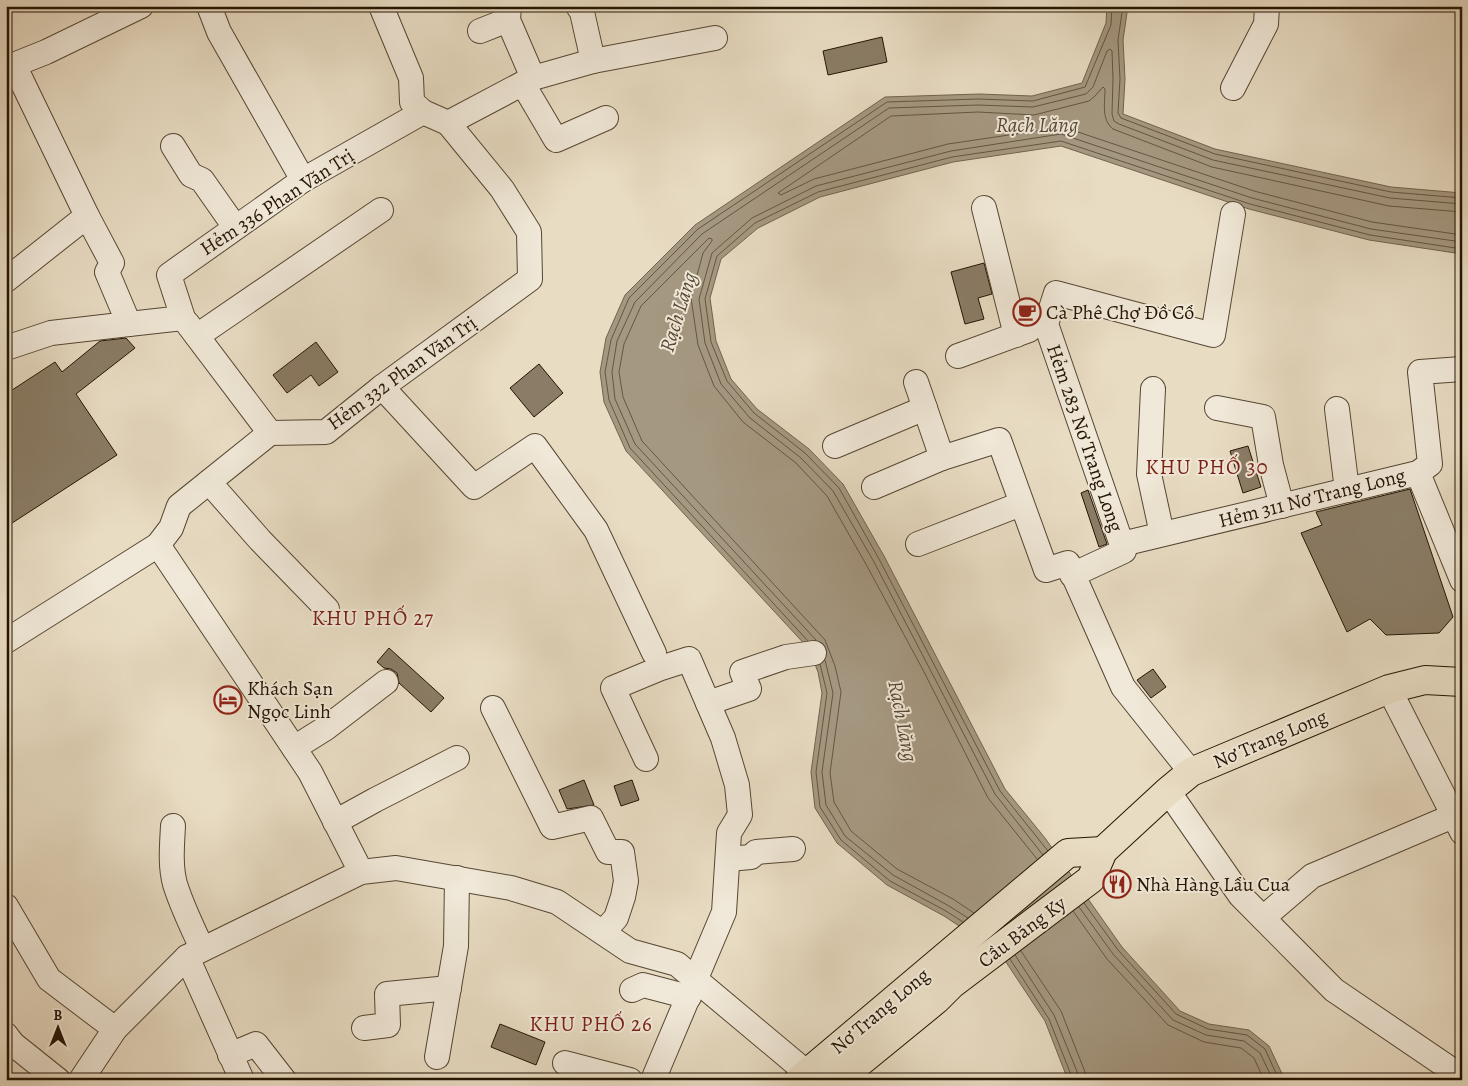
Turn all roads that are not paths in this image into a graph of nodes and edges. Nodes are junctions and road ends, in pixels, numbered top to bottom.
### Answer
1 (141, 6) edge
2 (209, 6) edge
3 (381, 6) edge
4 (578, 6) edge
5 (1268, 6) edge
6 (509, 13) edge
7 (480, 31) dead end
8 (715, 38) dead end
9 (593, 61) junction
10 (10, 66) edge
11 (528, 81) junction
12 (1233, 88) dead end
13 (423, 112) junction
14 (606, 118) dead end
15 (448, 123) junction
16 (173, 146) dead end
17 (303, 180) junction
18 (984, 208) dead end
19 (381, 210) dead end
20 (1233, 214) dead end
21 (87, 216) junction
22 (235, 227) junction
23 (6, 280) edge
24 (129, 324) junction
25 (1046, 324) junction
26 (190, 327) junction
27 (1016, 336) junction
28 (6, 348) edge
29 (958, 356) dead end
30 (1462, 369) edge
31 (916, 382) dead end
32 (382, 387) junction
33 (1153, 389) dead end
34 (925, 408) junction
35 (1217, 408) dead end
36 (1337, 409) dead end
37 (270, 433) junction
38 (835, 446) dead end
39 (942, 458) junction
40 (1418, 473) junction
41 (209, 482) junction
42 (874, 487) dead end
43 (1346, 490) junction
44 (1021, 504) junction
45 (1282, 506) junction
46 (1162, 534) junction
47 (918, 544) dead end
48 (1122, 544) junction
49 (158, 545) junction
50 (1072, 576) junction
51 (1462, 580) edge
52 (327, 609) dead end
53 (6, 641) edge
54 (654, 653) dead end
55 (814, 653) dead end
56 (386, 682) dead end
57 (1462, 682) edge
58 (1389, 689) junction
59 (708, 703) junction
60 (493, 708) dead end
61 (294, 748) junction
62 (457, 758) dead end
63 (646, 759) dead end
64 (1191, 772) junction
65 (1168, 791) junction
66 (335, 822) junction
67 (1458, 824) edge
68 (173, 826) dead end
69 (793, 849) dead end
70 (1103, 851) junction
71 (728, 858) junction
72 (362, 872) junction
73 (457, 878) junction
74 (1091, 879) joint
75 (6, 906) edge
76 (1263, 918) junction
77 (603, 932) junction
78 (195, 953) junction
79 (946, 973) junction
80 (449, 988) junction
81 (692, 989) junction
82 (632, 990) dead end
83 (364, 1028) dead end
84 (115, 1029) junction
85 (6, 1035) edge
86 (230, 1056) junction
87 (437, 1057) dead end
88 (565, 1063) dead end
89 (802, 1076) edge
90 (1462, 1077) edge
91 (58, 1080) edge
92 (80, 1080) edge
93 (242, 1080) edge
94 (284, 1080) edge
95 (630, 1080) edge
96 (653, 1080) edge
97 (838, 1080) edge

1 - 10 street
2 - 17 street
3 - 13 street
4 - 9 street
5 - 12 street
6 - 7 street
6 - 11 street
8 - 9 street
9 - 11 street
10 - 21 street
11 - 14 street
11 - 15 street
13 - 15 street
13 - 17 street, Hẻm 336 Phan Văn Trị
15 - 32 street, Hẻm 332 Phan Văn Trị
16 - 22 street
17 - 22 street, Hẻm 336 Phan Văn Trị
18 - 27 street
19 - 26 street
20 - 25 street, Hẻm 283 Nơ Trang Long
21 - 23 street
21 - 24 street
22 - 26 street, Hẻm 336 Phan Văn Trị
24 - 26 street
24 - 28 street
25 - 27 street
25 - 48 street, Hẻm 283 Nơ Trang Long
26 - 37 street
27 - 29 street
30 - 40 street
31 - 34 street
32 - 37 street, Hẻm 332 Phan Văn Trị
32 - 54 street
33 - 46 street
34 - 38 street
34 - 39 street
35 - 45 street
36 - 43 street
37 - 41 street
39 - 42 street
39 - 44 street
40 - 43 street, Hẻm 311 Nơ Trang Long
40 - 51 street, Hẻm 311 Nơ Trang Long
41 - 49 street
41 - 52 street
43 - 45 street, Hẻm 311 Nơ Trang Long
44 - 47 street
44 - 50 street
45 - 46 street, Hẻm 311 Nơ Trang Long
46 - 48 street, Hẻm 311 Nơ Trang Long
48 - 50 street, Hẻm 283 Nơ Trang Long
49 - 53 street
49 - 61 street
50 - 64 street
55 - 59 street
56 - 61 street
57 - 58 main road, Nơ Trang Long
58 - 64 main road, Nơ Trang Long
58 - 67 street
59 - 63 street
59 - 71 street
60 - 77 street
61 - 66 street
62 - 66 street
64 - 65 main road, Nơ Trang Long
65 - 70 main road, Nơ Trang Long
65 - 76 street
66 - 72 street
67 - 76 street
68 - 78 street
69 - 71 street
70 - 74 main road, Nơ Trang Long
70 - 79 main road, Cầu Băng Ky
71 - 81 street
72 - 73 street
72 - 78 street
73 - 77 street
73 - 80 street
74 - 79 main road, Cầu Băng Ky
75 - 84 street
76 - 90 street
77 - 81 street
78 - 84 street
78 - 86 street
79 - 89 main road, Nơ Trang Long
79 - 97 main road, Nơ Trang Long
80 - 83 street
80 - 87 street
81 - 82 street
81 - 89 street
81 - 96 street
84 - 92 street
85 - 91 street
86 - 93 street
86 - 94 street
88 - 95 street

